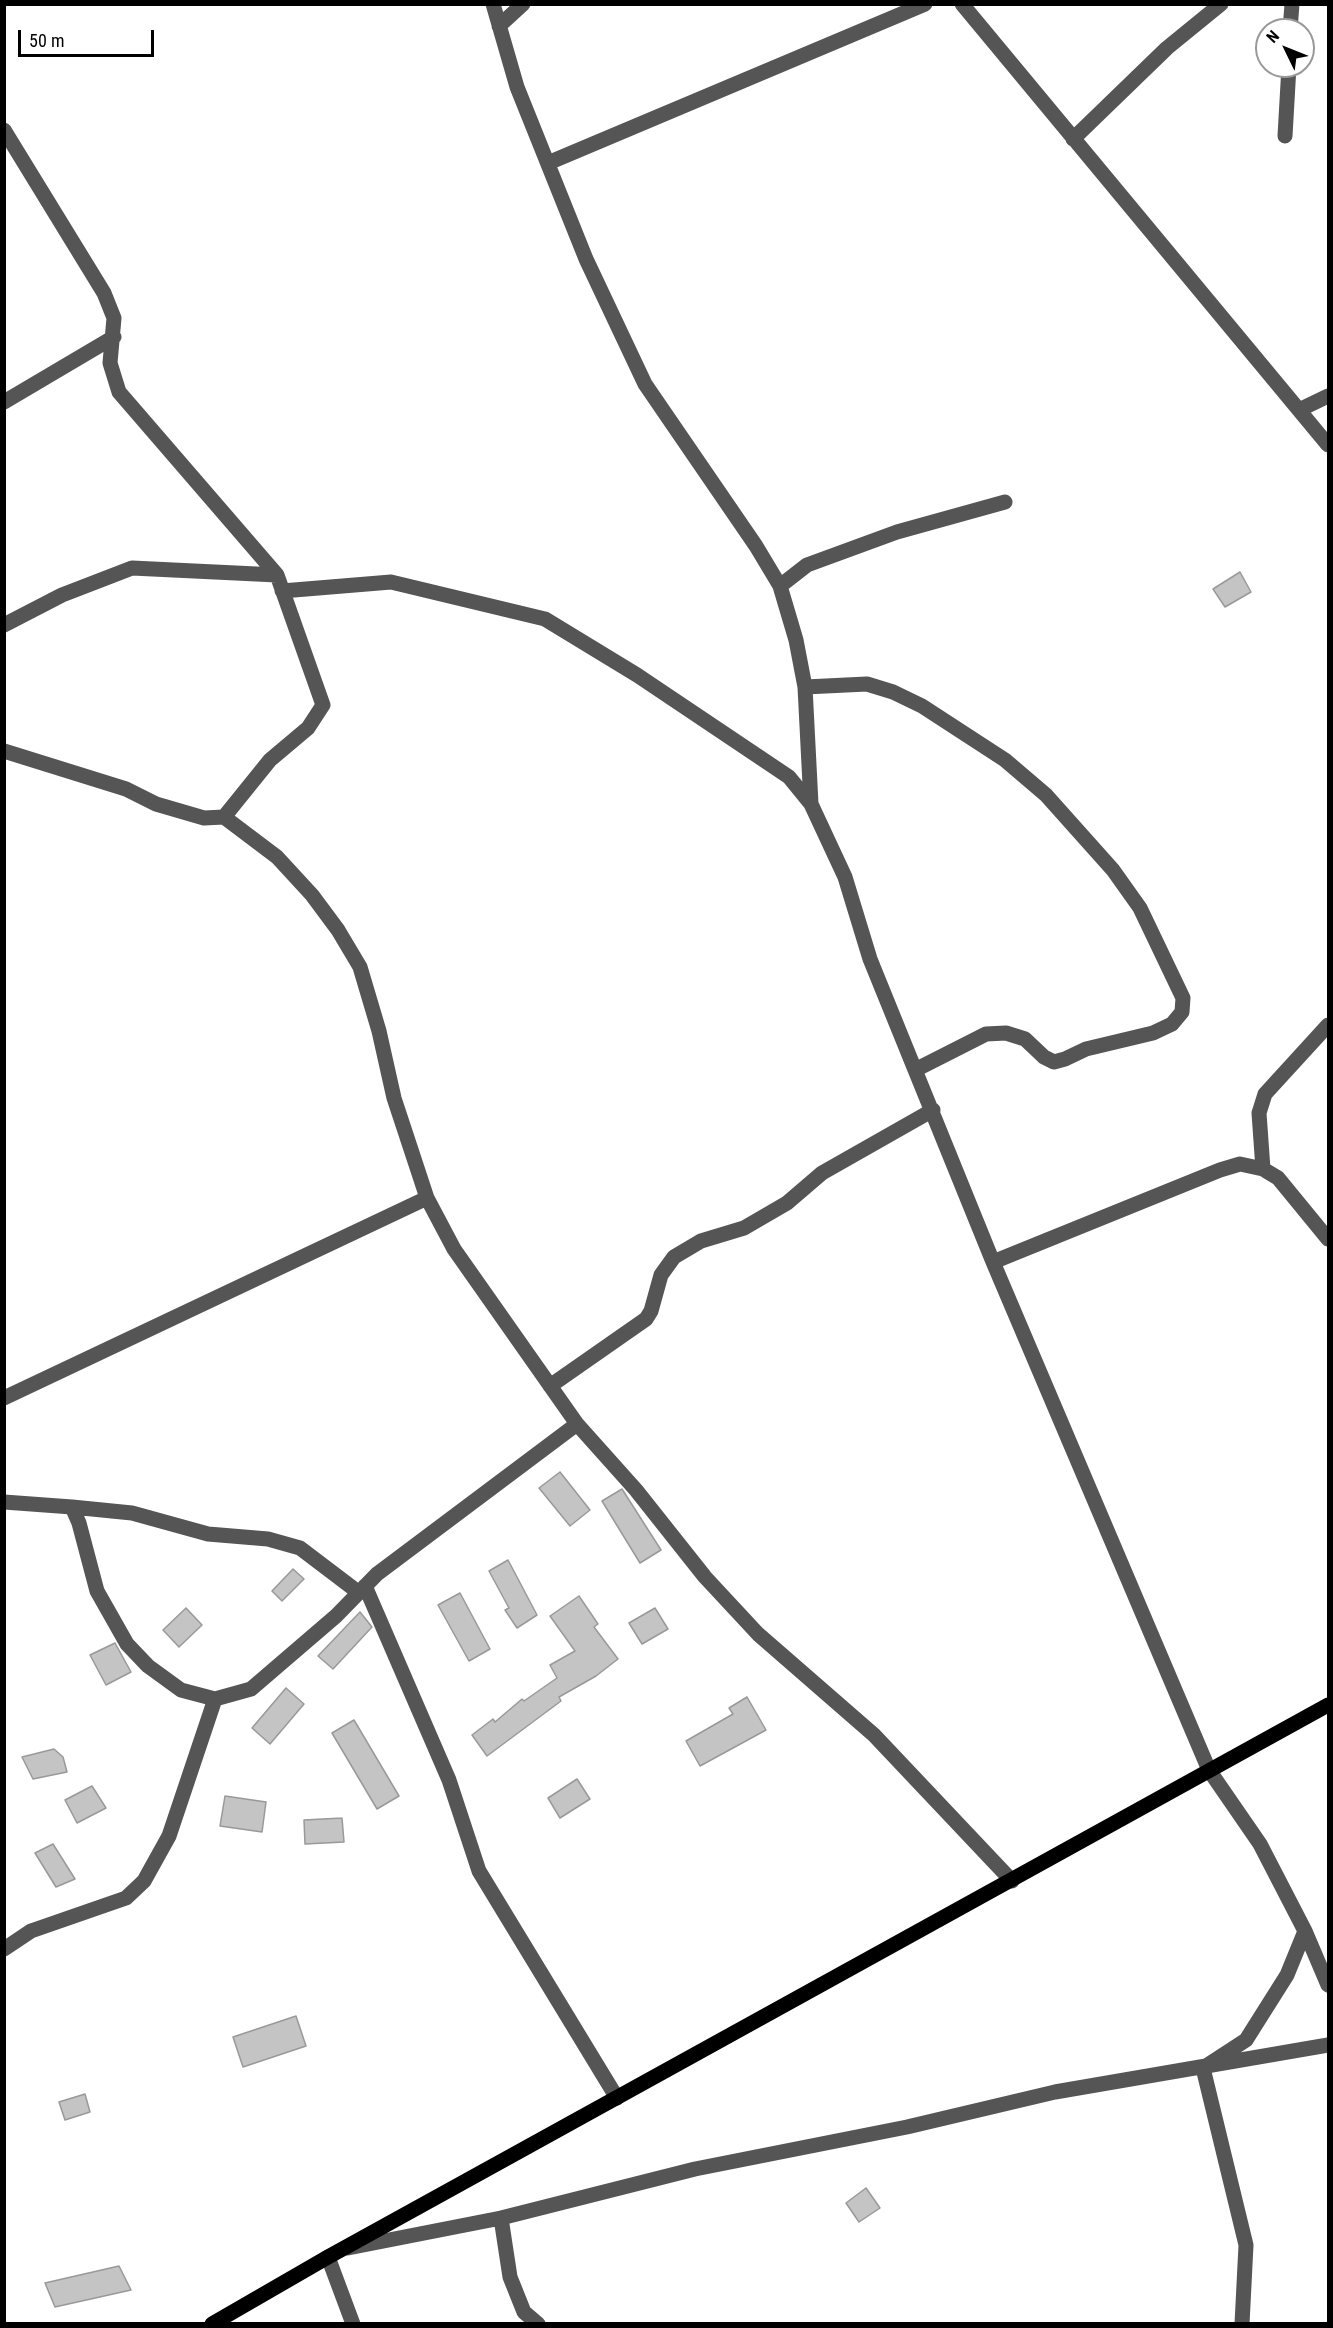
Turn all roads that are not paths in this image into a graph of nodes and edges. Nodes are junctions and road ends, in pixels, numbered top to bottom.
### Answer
1 (493, 4) edge
2 (523, 4) edge
3 (925, 4) edge
4 (962, 4) edge
5 (1221, 4) edge
6 (499, 26) junction
7 (1287, 78) edge
8 (4, 130) edge
9 (1285, 136) dead end
10 (1073, 139) junction
11 (548, 164) junction
12 (114, 337) junction
13 (1329, 396) edge
14 (4, 402) edge
15 (1299, 410) junction
16 (1329, 445) edge
17 (1005, 502) dead end
18 (277, 574) junction
19 (780, 586) junction
20 (282, 591) junction
21 (4, 625) edge
22 (805, 687) junction
23 (4, 751) edge
24 (811, 804) junction
25 (224, 817) junction
26 (1329, 1025) edge
27 (917, 1069) junction
28 (933, 1110) junction
29 (1263, 1168) junction
30 (427, 1198) junction
31 (1329, 1239) edge
32 (993, 1262) junction
33 (550, 1386) junction
34 (4, 1398) edge
35 (577, 1424) junction
36 (4, 1502) edge
37 (72, 1507) junction
38 (361, 1589) junction
39 (215, 1699) junction
40 (1329, 1705) edge
41 (1209, 1770) junction
42 (1012, 1881) junction
43 (1305, 1931) junction
44 (4, 1950) edge
45 (1329, 1985) edge
46 (1329, 2045) edge
47 (1203, 2068) junction
48 (617, 2098) junction
49 (501, 2218) junction
50 (346, 2248) junction
51 (328, 2257) junction
52 (212, 2324) edge
53 (353, 2324) edge
54 (538, 2324) edge
55 (1242, 2324) edge

1 - 6 street
2 - 6 street
3 - 11 street
4 - 10 street
5 - 10 street
6 - 11 street
7 - 9 street
8 - 12 street
10 - 15 street
11 - 19 street
12 - 14 street
12 - 18 street
13 - 15 street
15 - 16 street
17 - 19 street
18 - 20 street
18 - 21 street
19 - 22 street
20 - 24 street
20 - 25 street
22 - 24 street
22 - 27 street
23 - 25 street
24 - 27 street
25 - 30 street
26 - 29 street
27 - 28 street
28 - 32 street
28 - 33 street
29 - 31 street
29 - 32 street
30 - 33 street
30 - 34 street
32 - 41 street
33 - 35 street
35 - 38 street
35 - 42 street
36 - 37 street
37 - 38 street
37 - 39 street
38 - 39 street
38 - 48 street
39 - 44 street
40 - 41 main road
41 - 42 main road
41 - 43 street
42 - 48 main road
43 - 45 street
43 - 47 street
46 - 47 street
47 - 49 street
47 - 55 street
48 - 50 main road
49 - 50 street
49 - 54 street
50 - 51 main road
51 - 52 main road
51 - 53 street

